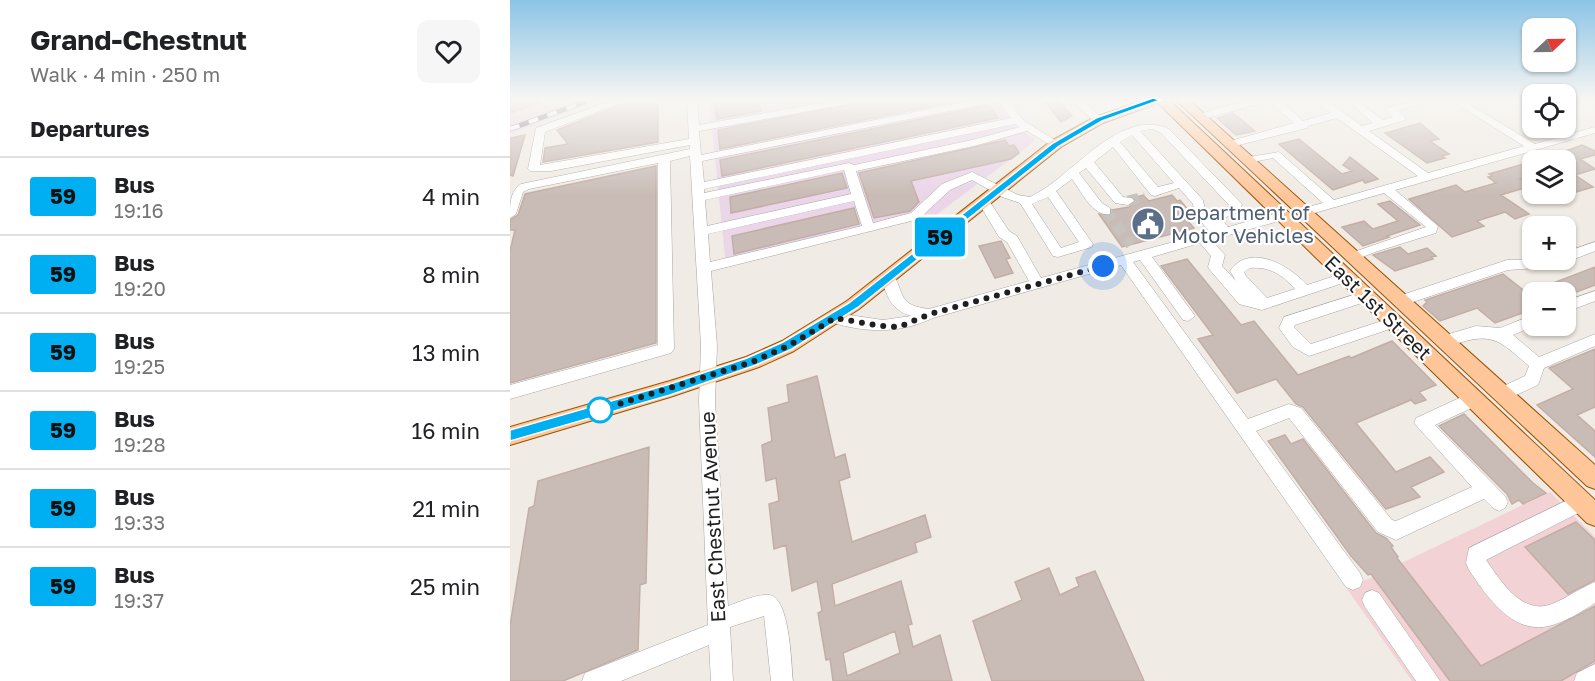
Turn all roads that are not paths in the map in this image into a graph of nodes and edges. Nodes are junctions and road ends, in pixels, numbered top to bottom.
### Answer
1 (1105, 131) joint
2 (540, 132) edge
3 (695, 132) edge
4 (713, 132) edge
5 (728, 132) edge
6 (755, 132) edge
7 (965, 132) edge
8 (1015, 132) edge
9 (1035, 132) edge
10 (1102, 132) edge
11 (1135, 132) edge
12 (1165, 132) edge
13 (1195, 132) edge
14 (1217, 132) edge
15 (1280, 132) edge
16 (1362, 132) edge
17 (1508, 132) edge
18 (1588, 132) edge
19 (1579, 134) junction
20 (695, 140) junction
21 (1595, 143) edge
22 (1056, 144) junction
23 (1231, 144) junction
24 (1533, 147) junction
25 (664, 159) junction
26 (1247, 160) junction
27 (1088, 161) junction
28 (849, 169) junction
29 (1074, 174) junction
30 (1426, 177) junction
31 (1182, 184) junction
32 (1386, 189) junction
33 (999, 190) junction
34 (1050, 190) junction
35 (699, 192) junction
36 (858, 196) junction
37 (1024, 201) junction
38 (1128, 201) dead end
39 (984, 202) junction
40 (1332, 204) junction
41 (1106, 211) tunnel mouth
42 (1304, 212) junction
43 (510, 214) edge
44 (1282, 216) junction
45 (869, 228) junction
46 (701, 231) junction
47 (1221, 232) junction
48 (1202, 238) junction
49 (1595, 246) edge
50 (1576, 253) edge
51 (1134, 254) junction
52 (1353, 257) junction
53 (1522, 264) edge
54 (704, 268) junction
55 (1374, 276) junction
56 (889, 278) junction
57 (1347, 278) junction
58 (1038, 284) junction
59 (1304, 291) junction
60 (1366, 296) junction
61 (1595, 296) edge
62 (1401, 301) junction
63 (1576, 303) edge
64 (1264, 304) junction
65 (930, 314) junction
66 (1188, 316) dead end
67 (835, 318) junction
68 (1394, 322) junction
69 (1522, 325) edge
70 (1501, 334) junction
71 (1595, 340) edge
72 (1444, 341) junction
73 (1537, 364) junction
74 (708, 376) junction
75 (510, 392) edge
76 (1503, 394) junction
77 (1474, 399) junction
78 (1244, 428) junction
79 (511, 440) edge
80 (1595, 479) edge
81 (1588, 509) edge
82 (1353, 580) dead end
83 (1595, 592) edge
84 (1372, 600) dead end
85 (719, 626) junction
86 (1595, 675) edge
87 (593, 681) edge
88 (722, 681) edge
89 (782, 681) edge
90 (1430, 681) edge
91 (1585, 681) edge

1 - 27 street
1 - 31 street
2 - 20 street
3 - 20 street, East Chestnut Avenue
4 - 20 street
5 - 20 street
6 - 20 street
7 - 35 street
8 - 28 street
9 - 22 street
10 - 22 main road
11 - 31 street
12 - 47 street
13 - 44 main road, East 1st Street
14 - 23 main road, East 1st Street
15 - 23 street
16 - 30 street
17 - 24 street
18 - 19 street
19 - 21 street
19 - 24 street
20 - 25 street
20 - 35 street, East Chestnut Avenue
22 - 33 main road
23 - 26 main road, East 1st Street
24 - 30 street
25 - 43 street
25 - 75 street
26 - 40 street
26 - 42 main road, East 1st Street
27 - 29 street
27 - 38 street
28 - 35 street
28 - 36 street
29 - 34 street
29 - 41 street
30 - 32 street
31 - 47 street
32 - 40 street
32 - 52 street
33 - 37 street
33 - 39 main road
33 - 45 street
34 - 37 street
34 - 37 street
35 - 46 street, East Chestnut Avenue
36 - 45 street
36 - 46 street
39 - 56 main road
39 - 58 street
40 - 42 street
42 - 52 main road, East 1st Street
44 - 47 street
44 - 55 main road
44 - 57 main road, East 1st Street
45 - 54 street
46 - 54 street, East Chestnut Avenue
47 - 48 street
48 - 51 street
48 - 64 street
49 - 50 street
51 - 58 street
51 - 66 street
51 - 78 street
52 - 55 main road, East 1st Street
53 - 62 street
54 - 74 street, East Chestnut Avenue
55 - 62 main road, East 1st Street
56 - 65 street
56 - 67 main road
57 - 59 street
57 - 60 main road, East 1st Street
58 - 65 street
59 - 64 street
59 - 64 street
60 - 68 main road, East 1st Street
60 - 68 street
61 - 63 street
62 - 72 main road, East 1st Street
65 - 67 street
67 - 74 main road
68 - 77 main road, East 1st Street
69 - 70 street
70 - 72 street
70 - 73 street
71 - 73 street
72 - 76 main road, East 1st Street
73 - 76 street
74 - 79 main road
74 - 85 street, East Chestnut Avenue
76 - 80 main road, East 1st Street
77 - 78 street
77 - 81 main road, East 1st Street
78 - 82 street
81 - 83 street
84 - 90 street
85 - 87 street
85 - 88 street, East Chestnut Avenue
85 - 89 street
86 - 91 street

